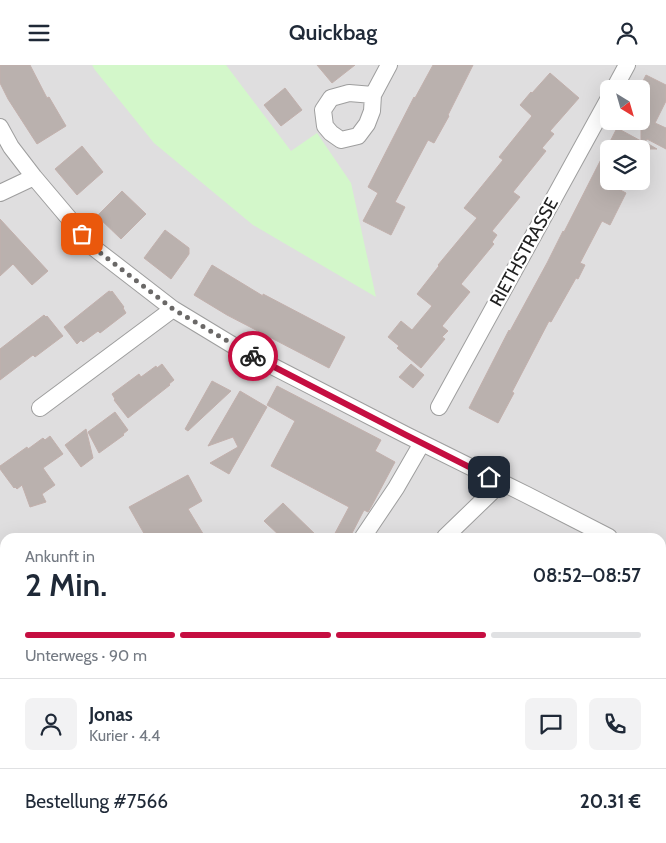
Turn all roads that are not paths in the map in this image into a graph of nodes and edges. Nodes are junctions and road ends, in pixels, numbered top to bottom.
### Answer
1 (390, 65) edge
2 (627, 65) edge
3 (619, 80) edge
4 (373, 95) dead end
5 (600, 114) edge
6 (0, 127) edge
7 (34, 177) junction
8 (0, 193) edge
9 (173, 309) junction
10 (439, 407) dead end
11 (40, 408) dead end
12 (422, 443) junction
13 (501, 483) junction
14 (366, 533) edge
15 (449, 533) edge
16 (601, 533) edge

1 - 4 street
2 - 3 street
5 - 10 street, RIETHSTRASSE
6 - 7 street
7 - 8 street
7 - 9 street
9 - 11 street
9 - 12 street
12 - 13 street
12 - 14 street
13 - 15 street
13 - 16 street

